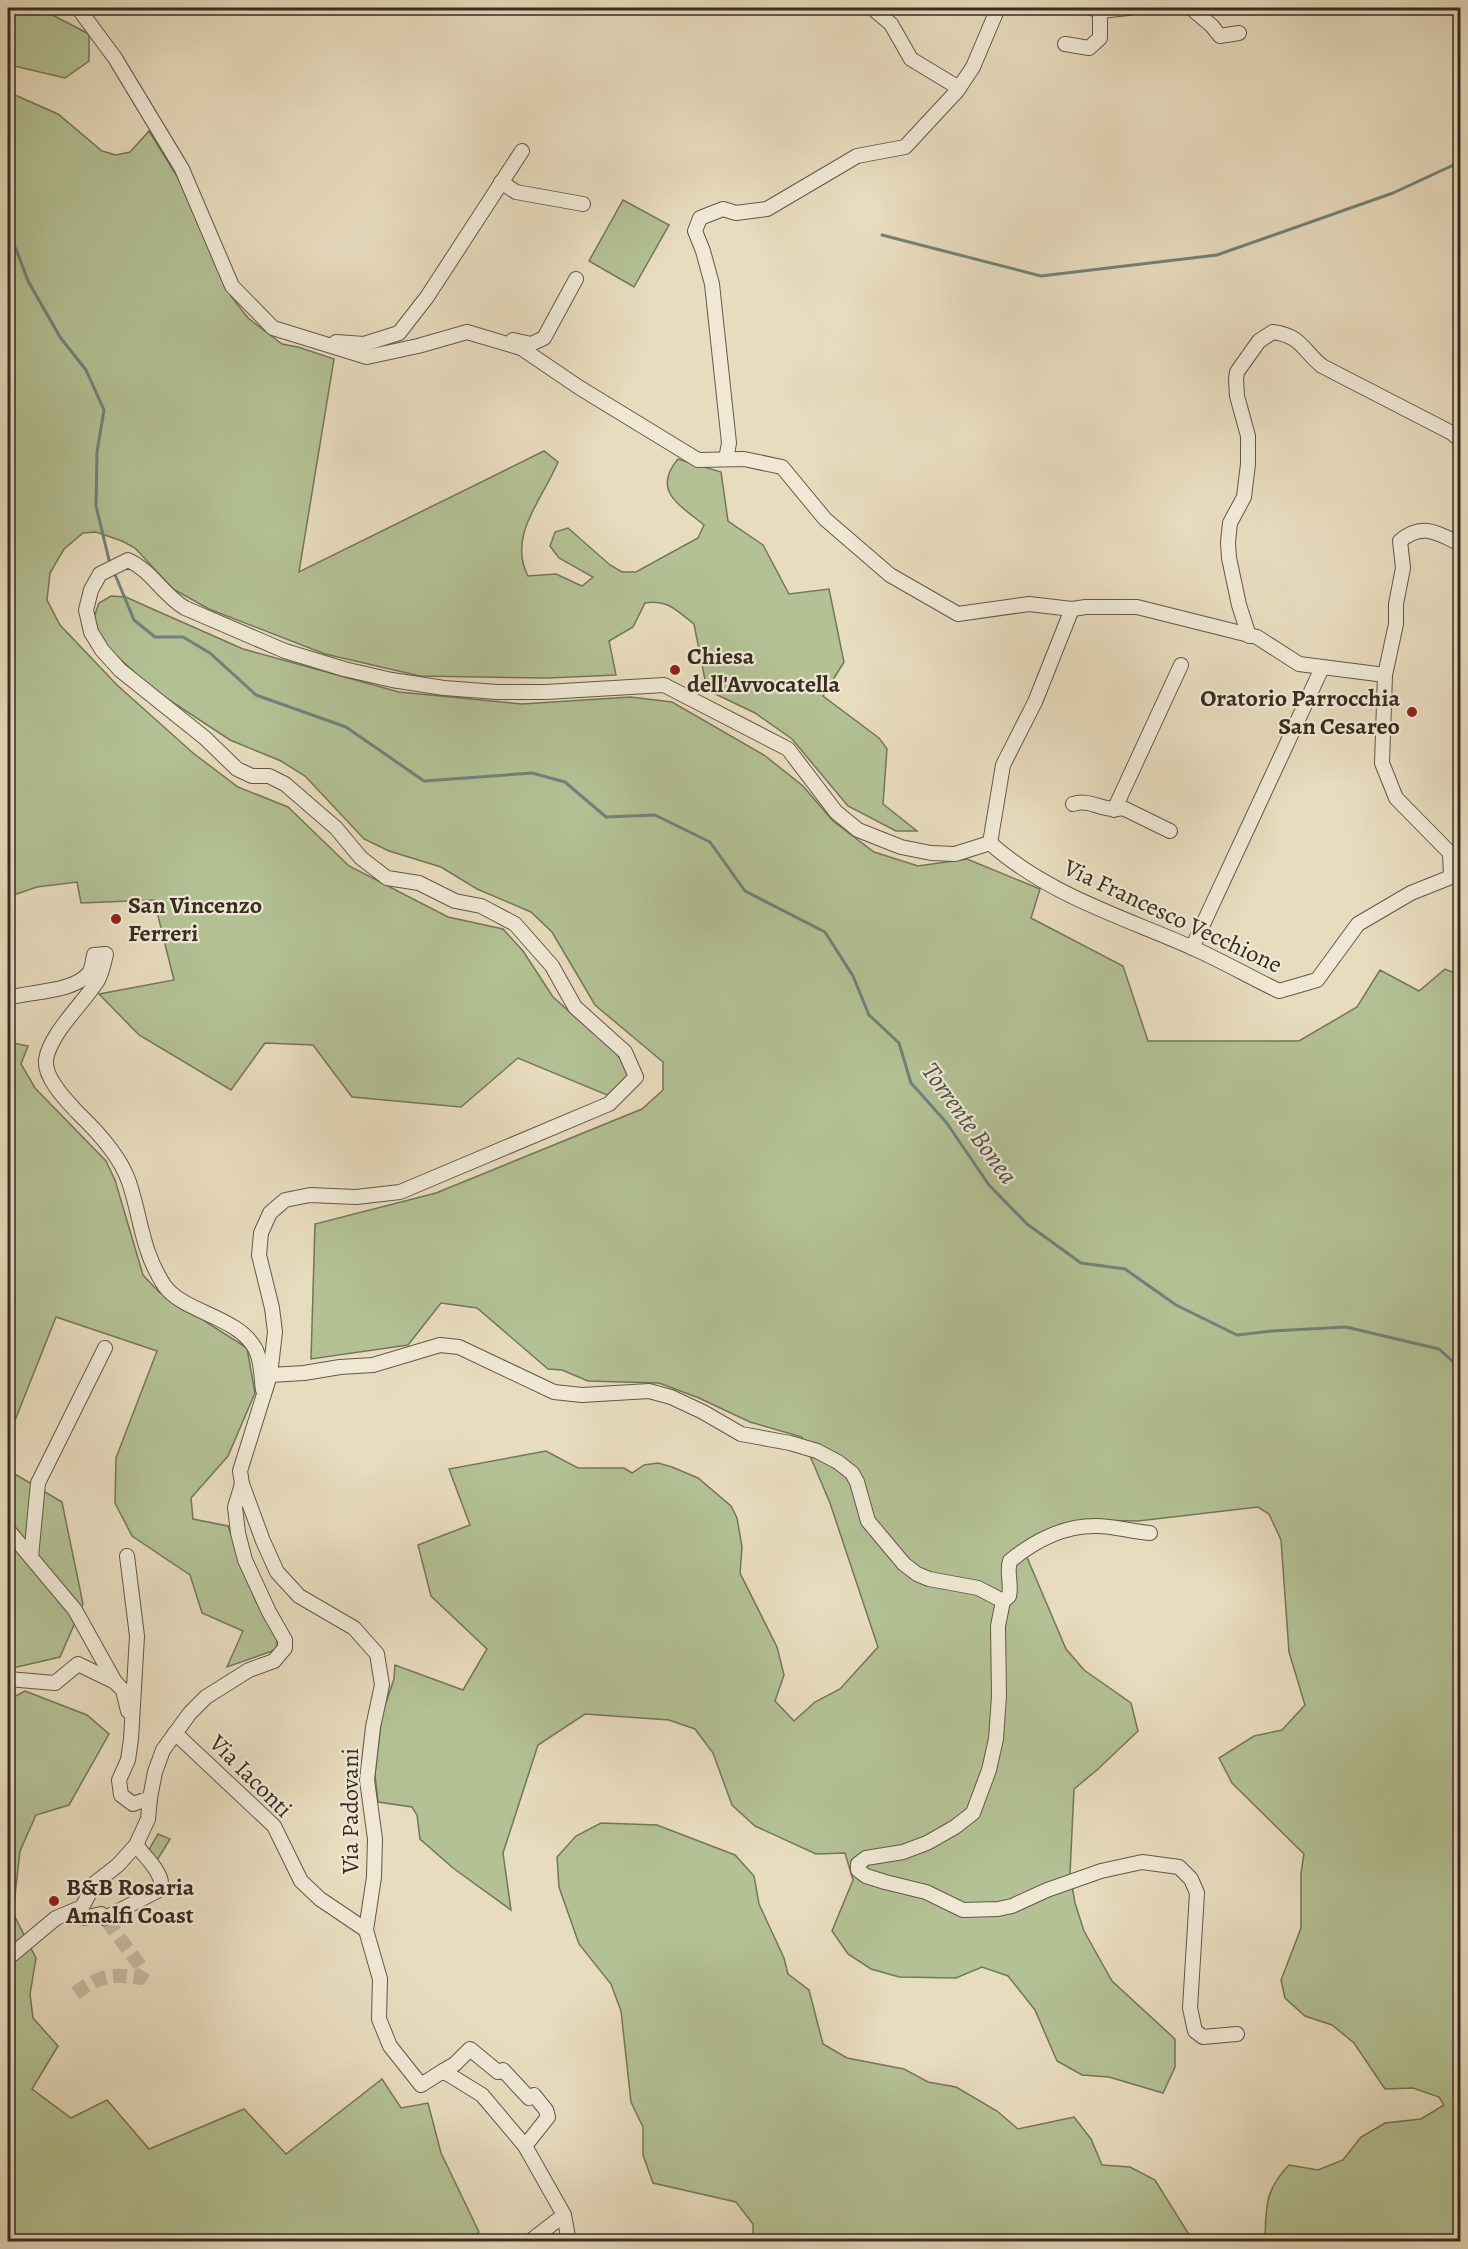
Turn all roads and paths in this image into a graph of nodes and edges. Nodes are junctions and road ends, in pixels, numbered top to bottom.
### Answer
1 (78, 8) edge
2 (872, 8) edge
3 (998, 8) edge
4 (1128, 8) edge
5 (1191, 8) edge
6 (1096, 9) edge
7 (1239, 33) dead end
8 (1065, 44) dead end
9 (959, 88) junction
10 (522, 151) dead end
11 (501, 183) junction
12 (583, 204) dead end
13 (576, 279) dead end
14 (489, 338) junction
15 (310, 341) junction
16 (1461, 440) edge
17 (726, 459) junction
18 (1461, 544) edge
19 (1072, 609) junction
20 (1249, 636) junction
21 (1182, 665) dead end
22 (1322, 668) junction
23 (1385, 675) junction
24 (1072, 804) dead end
25 (1114, 810) junction
26 (1170, 831) dead end
27 (990, 843) junction
28 (1456, 878) edge
29 (1192, 948) junction
30 (8, 998) edge
31 (105, 1348) dead end
32 (270, 1374) junction
33 (264, 1394) junction
34 (242, 1484) junction
35 (8, 1530) edge
36 (1150, 1533) dead end
37 (127, 1556) dead end
38 (31, 1557) junction
39 (1003, 1601) junction
40 (8, 1678) edge
41 (115, 1682) junction
42 (131, 1722) junction
43 (175, 1733) junction
44 (150, 1798) junction
45 (136, 1845) junction
46 (84, 1918) dead end
47 (366, 1929) junction
48 (8, 1958) edge
49 (1237, 2034) dead end
50 (443, 2071) junction
51 (525, 2146) junction
52 (564, 2215) junction
53 (529, 2241) edge
54 (569, 2241) edge

1 - 15 street
2 - 9 street
3 - 9 street
4 - 6 street
5 - 7 street
6 - 8 street
9 - 17 street
10 - 11 street
11 - 12 street
11 - 15 street
13 - 14 street
14 - 15 street
14 - 17 street
16 - 20 street
17 - 19 street
18 - 23 street
19 - 20 street
19 - 27 street
20 - 22 street
21 - 25 street
22 - 23 street
22 - 29 street
23 - 28 street
24 - 25 street
25 - 26 street
27 - 29 street, Via Francesco Vecchione
27 - 32 street, Via Padovani
28 - 29 street, Via Francesco Vecchione
30 - 33 street
31 - 38 street
32 - 33 street, Via Padovani
32 - 39 street
33 - 34 street, Via Padovani
34 - 43 street, Via Iaconti
34 - 47 street, Via Padovani
35 - 38 street
36 - 39 street
37 - 42 street
38 - 41 street
39 - 49 street
40 - 41 street
41 - 42 street
42 - 44 street
43 - 44 street, Via Iaconti
43 - 47 street, Via Iaconti
44 - 45 street, Via Iaconti
45 - 46 street
45 - 48 street, Via Iaconti
47 - 50 street
50 - 51 street
50 - 51 street
51 - 52 street
52 - 53 street
52 - 54 street

